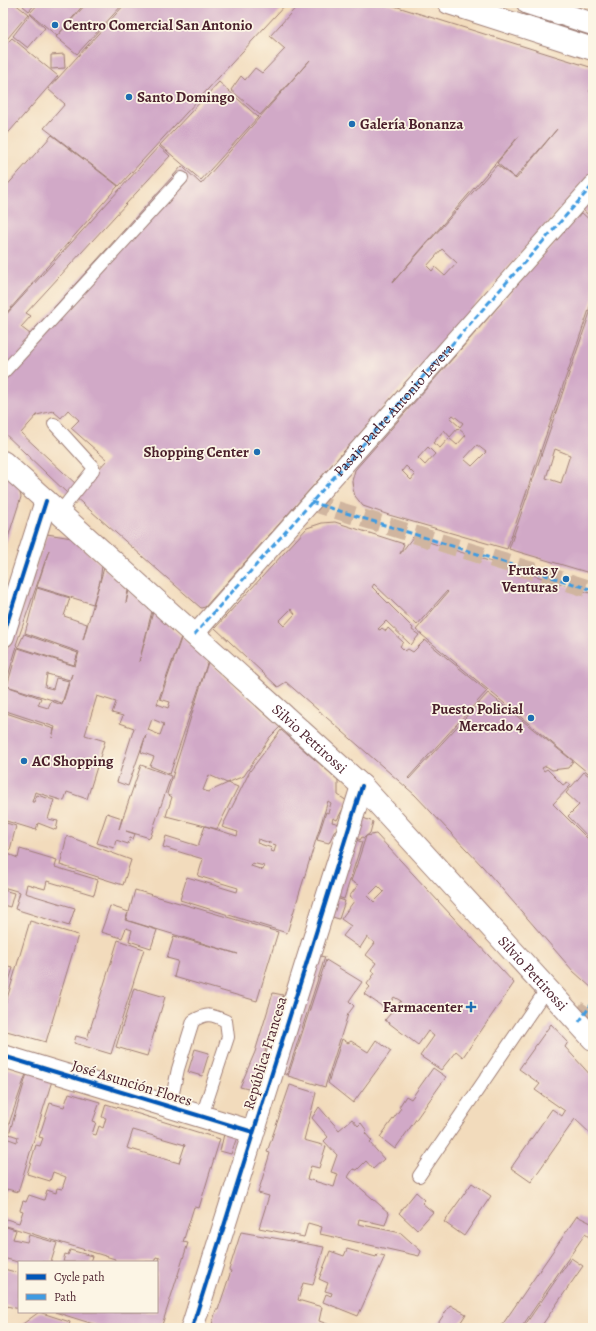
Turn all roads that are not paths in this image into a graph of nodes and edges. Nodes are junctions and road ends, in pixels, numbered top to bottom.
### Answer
1 (449, 3) edge
2 (528, 3) edge
3 (474, 7) edge
4 (593, 24) edge
5 (593, 49) edge
6 (182, 178) dead end
7 (593, 185) edge
8 (3, 372) edge
9 (54, 424) dead end
10 (3, 462) edge
11 (52, 507) junction
12 (194, 635) junction
13 (3, 636) edge
14 (362, 786) junction
15 (548, 987) junction
16 (593, 1039) edge
17 (3, 1056) edge
18 (170, 1107) junction
19 (202, 1116) junction
20 (253, 1132) junction
21 (419, 1176) dead end
22 (192, 1328) edge

1 - 3 main road
2 - 4 main road
3 - 5 main road
6 - 8 lane
7 - 12 street, Pasaje Padre Antonio Levera
9 - 11 lane
10 - 11 main road, Silvio Pettirossi
11 - 12 main road, Silvio Pettirossi
11 - 13 main road
12 - 14 main road, Silvio Pettirossi
14 - 15 main road, Silvio Pettirossi
14 - 20 main road, República Francesa
15 - 16 main road, Silvio Pettirossi
15 - 21 lane
17 - 18 main road, José Asunción Flores
18 - 19 main road, José Asunción Flores
18 - 19 lane
19 - 20 main road, José Asunción Flores
20 - 22 main road, República Francesa

